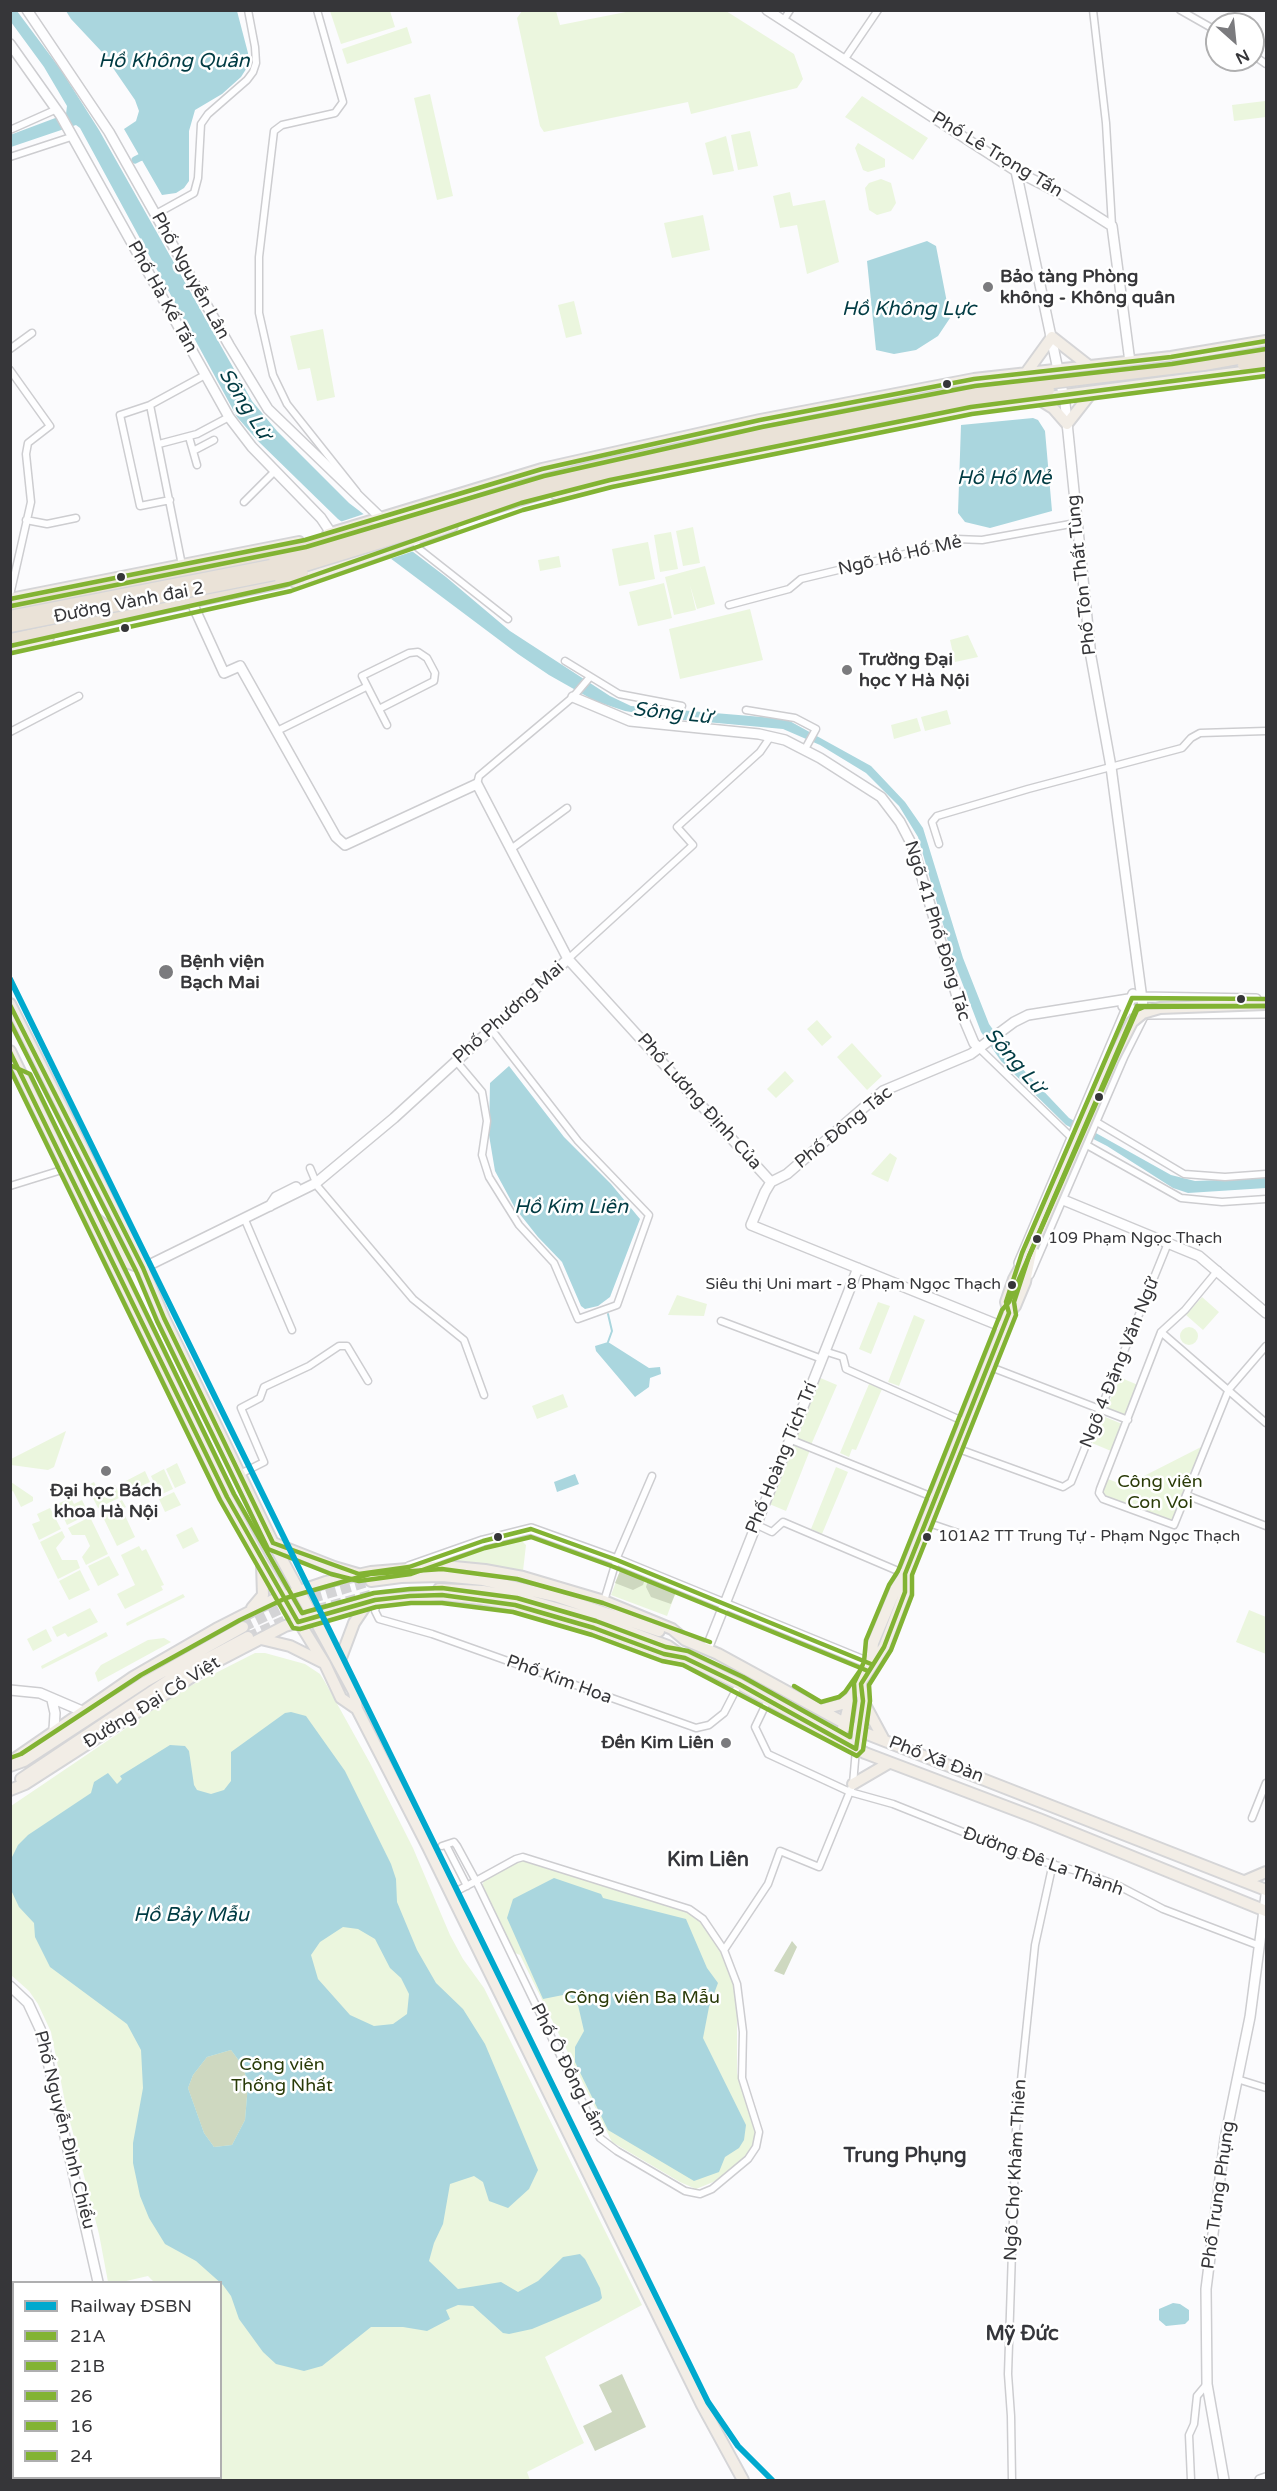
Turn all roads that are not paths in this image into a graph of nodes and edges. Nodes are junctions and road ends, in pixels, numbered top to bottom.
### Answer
1 (27, 10) edge
2 (248, 10) edge
3 (316, 10) edge
4 (767, 10) edge
5 (790, 10) edge
6 (878, 10) edge
7 (1093, 10) edge
8 (1180, 10) edge
9 (783, 21) junction
10 (1205, 24) edge
11 (10, 44) edge
12 (844, 60) junction
13 (59, 112) junction
14 (10, 130) edge
15 (70, 133) junction
16 (10, 157) edge
17 (1016, 171) junction
18 (156, 214) junction
19 (1112, 226) junction
20 (32, 333) dead end
21 (1052, 337) junction
22 (1266, 345) edge
23 (10, 349) edge
24 (1266, 360) edge
25 (1130, 362) junction
26 (1089, 366) junction
27 (1266, 369) edge
28 (10, 370) edge
29 (1060, 370) junction
30 (1026, 373) junction
31 (205, 375) junction
32 (1092, 392) junction
33 (1064, 395) junction
34 (1037, 398) junction
35 (150, 405) junction
36 (229, 417) junction
37 (760, 420) junction
38 (1067, 424) junction
39 (189, 437) junction
40 (214, 440) dead end
41 (159, 444) junction
42 (766, 449) junction
43 (193, 452) junction
44 (197, 465) dead end
45 (275, 471) junction
46 (518, 476) junction
47 (354, 494) junction
48 (170, 500) junction
49 (244, 502) dead end
50 (520, 503) junction
51 (76, 518) dead end
52 (376, 519) junction
53 (26, 520) junction
54 (433, 521) junction
55 (1076, 523) junction
56 (335, 532) junction
57 (415, 539) junction
58 (305, 540) junction
59 (182, 566) junction
60 (215, 571) junction
61 (321, 572) junction
62 (220, 592) junction
63 (10, 597) edge
64 (729, 604) dead end
65 (193, 605) junction
66 (10, 608) edge
67 (10, 615) edge
68 (508, 619) dead end
69 (10, 626) edge
70 (10, 638) edge
71 (10, 646) edge
72 (565, 661) dead end
73 (590, 677) junction
74 (366, 687) junction
75 (576, 694) junction
76 (79, 696) dead end
77 (682, 706) dead end
78 (379, 709) junction
79 (746, 710) dead end
80 (387, 725) dead end
81 (277, 731) junction
82 (1266, 731) edge
83 (10, 732) edge
84 (771, 736) junction
85 (806, 747) junction
86 (1111, 767) junction
87 (477, 784) junction
88 (567, 808) dead end
89 (939, 843) dead end
90 (511, 849) junction
91 (568, 959) junction
92 (1137, 998) junction
93 (1178, 999) junction
94 (1266, 999) edge
95 (1116, 1001) junction
96 (10, 1004) edge
97 (1266, 1004) edge
98 (1127, 1009) junction
99 (1266, 1013) edge
100 (1144, 1014) junction
101 (1179, 1014) junction
102 (491, 1029) junction
103 (982, 1046) junction
104 (1108, 1051) junction
105 (12, 1056) edge
106 (1123, 1056) junction
107 (456, 1061) junction
108 (10, 1073) edge
109 (23, 1077) junction
110 (1095, 1121) junction
111 (1072, 1135) junction
112 (1085, 1144) junction
113 (88, 1158) junction
114 (68, 1168) junction
115 (310, 1168) dead end
116 (1266, 1174) edge
117 (317, 1179) junction
118 (771, 1182) junction
119 (10, 1186) edge
120 (1061, 1199) junction
121 (1266, 1199) edge
122 (91, 1216) junction
123 (245, 1220) junction
124 (1168, 1243) junction
125 (1032, 1247) junction
126 (143, 1268) junction
127 (858, 1268) junction
128 (1218, 1270) junction
129 (1014, 1278) junction
130 (1025, 1282) junction
131 (1009, 1313) junction
132 (1266, 1313) edge
133 (721, 1321) dead end
134 (1003, 1327) junction
135 (292, 1330) dead end
136 (1161, 1332) junction
137 (1266, 1346) edge
138 (823, 1355) junction
139 (988, 1366) junction
140 (368, 1382) dead end
141 (1229, 1389) junction
142 (484, 1395) dead end
143 (1102, 1410) junction
144 (1128, 1420) junction
145 (965, 1422) junction
146 (1266, 1423) edge
147 (789, 1439) junction
148 (956, 1448) junction
149 (240, 1474) junction
150 (652, 1476) dead end
151 (1186, 1495) junction
152 (935, 1498) junction
153 (926, 1522) junction
154 (755, 1524) junction
155 (1266, 1526) edge
156 (958, 1533) dead end
157 (273, 1543) junction
158 (616, 1560) junction
159 (262, 1562) junction
160 (409, 1567) junction
161 (359, 1574) junction
162 (905, 1574) junction
163 (371, 1581) tunnel mouth
164 (300, 1590) junction
165 (283, 1596) junction
166 (373, 1598) junction
167 (604, 1601) junction
168 (724, 1605) junction
169 (314, 1616) junction
170 (298, 1622) junction
171 (244, 1627) junction
172 (261, 1639) junction
173 (685, 1640) junction
174 (707, 1649) junction
175 (339, 1663) junction
176 (325, 1664) junction
177 (871, 1664) junction
178 (739, 1684) junction
179 (861, 1684) junction
180 (10, 1690) edge
181 (851, 1697) junction
182 (52, 1700) junction
183 (768, 1700) junction
184 (863, 1701) junction
185 (357, 1709) junction
186 (820, 1710) junction
187 (82, 1711) junction
188 (843, 1722) junction
189 (54, 1730) junction
190 (857, 1730) junction
191 (840, 1740) junction
192 (884, 1740) junction
193 (856, 1749) junction
194 (889, 1763) junction
195 (10, 1764) edge
196 (964, 1772) junction
197 (1266, 1783) edge
198 (10, 1788) edge
199 (852, 1788) junction
200 (958, 1791) junction
201 (1252, 1818) dead end
202 (1053, 1863) junction
203 (1266, 1872) edge
204 (476, 1881) junction
205 (1245, 1881) junction
206 (467, 1886) junction
207 (1266, 1890) edge
208 (450, 1895) junction
209 (1266, 1895) edge
210 (1265, 1910) edge
211 (1260, 1946) junction
212 (724, 1950) junction
213 (10, 1986) edge
214 (1237, 2079) junction
215 (1266, 2088) edge
216 (98, 2281) edge
217 (1207, 2384) junction
218 (1266, 2478) edge
219 (742, 2481) edge
220 (1012, 2481) edge
221 (1191, 2481) edge
222 (1224, 2481) edge
223 (1260, 2481) edge

1 - 18 street, Phố Nguyễn Lân
2 - 18 street
3 - 47 street
4 - 9 street, Phố Lê Trọng Tấn
5 - 9 street
6 - 12 street
7 - 19 street
8 - 10 street
9 - 12 street, Phố Lê Trọng Tấn
11 - 13 street, Phố Hà Kế Tấn
12 - 17 street, Phố Lê Trọng Tấn
13 - 14 street
13 - 15 street, Phố Hà Kế Tấn
15 - 16 street
15 - 31 street, Phố Hà Kế Tấn
17 - 19 street, Phố Lê Trọng Tấn
17 - 21 street, Phố Tôn Thất Tùng
18 - 47 street, Phố Nguyễn Lân
19 - 25 street
20 - 23 street
21 - 26 main road
21 - 29 street, Phố Tôn Thất Tùng
21 - 30 main road
22 - 24 main road
22 - 25 main road
22 - 54 highway, Đường Vành đai 2, bridge
24 - 54 highway, Đường Vành đai 2, bridge
25 - 26 main road
26 - 29 main road
27 - 32 main road
28 - 53 street
29 - 30 main road
29 - 33 street, Phố Tôn Thất Tùng
30 - 37 main road
31 - 35 street
31 - 36 street, Phố Hà Kế Tấn
32 - 33 main road
32 - 38 main road
33 - 34 main road
33 - 38 street, Phố Tôn Thất Tùng
34 - 38 main road
34 - 42 main road
35 - 41 street
35 - 48 street
36 - 39 street
36 - 45 street, Phố Hà Kế Tấn
37 - 42 main road
37 - 46 main road
38 - 55 street, Phố Tôn Thất Tùng
39 - 41 street
39 - 43 street
40 - 43 street
41 - 48 street
42 - 50 main road
43 - 44 street
45 - 49 street
45 - 56 street, Phố Hà Kế Tấn
46 - 50 main road
46 - 52 main road
47 - 52 street, Phố Nguyễn Lân
48 - 59 street
50 - 57 main road
51 - 53 street
52 - 56 main road
53 - 63 street
54 - 66 highway, bridge
54 - 67 highway, Đường Vành đai 2, bridge
54 - 69 highway, Đường Vành đai 2, bridge
54 - 70 highway, bridge
55 - 64 street, Ngõ Hồ Hố Mẻ
55 - 86 street, Phố Tôn Thất Tùng
56 - 58 main road
57 - 61 main road
57 - 68 street
58 - 59 main road
58 - 60 main road
59 - 63 main road
60 - 62 main road
60 - 67 main road
61 - 62 main road
61 - 65 main road
62 - 70 main road
65 - 71 main road
65 - 81 street
72 - 73 street
73 - 75 street
73 - 77 street
74 - 78 street
74 - 78 street
74 - 81 street
75 - 84 street, Ngõ 41 Phố Đông Tác
75 - 87 street
76 - 83 street
78 - 80 street
79 - 85 street
81 - 87 street
82 - 86 street
84 - 85 street, Ngõ 41 Phố Đông Tác
84 - 91 street, Phố Phương Mai
85 - 103 street, Ngõ 41 Phố Đông Tác
86 - 89 street
86 - 92 street, Phố Tôn Thất Tùng
87 - 90 street, Phố Lương Định Của
88 - 90 street
90 - 91 street, Phố Lương Định Của
91 - 102 street, Phố Phương Mai
91 - 118 street, Phố Lương Định Của
92 - 93 street, Phố Đông Tác
92 - 95 street, Phố Đông Tác
92 - 98 street, Phố Tôn Thất Tùng
92 - 100 street
93 - 94 street, Phố Đông Tác
93 - 101 street
95 - 98 street
95 - 103 street, Phố Đông Tác
96 - 113 main road
97 - 125 main road, bridge
98 - 100 street
98 - 104 street, Phố Tôn Thất Tùng
99 - 101 street
100 - 101 street
100 - 106 street
102 - 107 street, Phố Phương Mai
102 - 107 street
103 - 111 street
103 - 118 street, Phố Đông Tác
104 - 106 street
104 - 111 street, Phố Tôn Thất Tùng
105 - 109 main road
106 - 110 street
107 - 117 street, Phố Phương Mai
108 - 109 main road
109 - 114 main road
110 - 112 street
110 - 116 street
111 - 129 street, Phố Tôn Thất Tùng
112 - 120 street
112 - 121 street
113 - 114 main road
113 - 126 main road
114 - 119 street
114 - 122 main road
115 - 117 street
117 - 123 street, Phố Phương Mai
117 - 142 street
118 - 127 street, Phố Lương Định Của
120 - 124 street
120 - 130 street
122 - 126 main road
122 - 159 main road
123 - 126 street, Phố Phương Mai
123 - 135 street
124 - 128 street
124 - 143 street, Ngõ 4 Đặng Văn Ngữ
125 - 129 main road
125 - 130 main road
126 - 149 main road
127 - 134 street, Phố Lương Định Của
127 - 138 street, Phố Hoàng Tích Trí
128 - 132 street
128 - 136 street
129 - 131 main road
130 - 131 main road
131 - 134 main road
133 - 138 street
134 - 139 main road
136 - 141 street
136 - 144 street
137 - 141 street
138 - 145 street
138 - 147 street, Phố Hoàng Tích Trí
139 - 143 street
139 - 145 main road
140 - 149 street
141 - 146 street
141 - 151 street
143 - 144 street
143 - 148 street, Ngõ 4 Đặng Văn Ngữ
144 - 151 street
145 - 148 main road
147 - 152 street
147 - 154 street, Phố Hoàng Tích Trí
148 - 152 main road
149 - 157 main road
150 - 158 street
151 - 155 street
152 - 153 main road
153 - 156 street
153 - 162 main road
154 - 162 street
154 - 168 street, Phố Hoàng Tích Trí
157 - 161 main road
157 - 164 main road
158 - 160 street
158 - 167 street
158 - 168 street
159 - 165 main road
159 - 171 main road
160 - 161 main road, Phố Xã Đàn
160 - 167 main road, Phố Xã Đàn
161 - 164 main road, Phố Xã Đàn
162 - 177 main road
163 - 173 main road
164 - 165 main road, Phố Xã Đàn
164 - 169 main road
165 - 170 main road
165 - 171 main road, Đường Đại Cồ Việt
166 - 169 main road, Phố Xã Đàn
166 - 175 main road
166 - 178 main road, Phố Xã Đàn
166 - 178 street, Phố Kim Hoa
167 - 173 main road, Phố Xã Đàn
168 - 174 street, Phố Hoàng Tích Trí
168 - 177 street
169 - 170 main road, Phố Xã Đàn
169 - 175 main road
170 - 172 main road, Đường Đại Cồ Việt
170 - 176 main road
171 - 187 main road, Đường Đại Cồ Việt
171 - 195 main road
171 - 198 main road
172 - 176 main road
172 - 198 main road, Đường Đại Cồ Việt
173 - 174 main road, Phố Xã Đàn
174 - 186 main road, Phố Xã Đàn
175 - 185 main road
176 - 185 main road
177 - 179 main road
178 - 183 main road, Phố Xã Đàn
179 - 181 main road
179 - 184 main road
180 - 182 street
181 - 186 main road
181 - 188 main road
182 - 187 street
182 - 189 street
183 - 191 main road, Phố Xã Đàn
183 - 199 street
184 - 190 main road
184 - 192 main road
185 - 208 main road
186 - 188 main road, Phố Xã Đàn
187 - 189 main road, Đường Đại Cồ Việt
188 - 190 main road, Phố Xã Đàn
188 - 191 main road
189 - 195 main road, Đường Đại Cồ Việt
190 - 192 main road, Phố Xã Đàn
190 - 193 main road
191 - 193 main road, Phố Xã Đàn
192 - 196 main road, Phố Xã Đàn
193 - 194 main road, Phố Xã Đàn
193 - 199 street
194 - 199 main road
194 - 200 main road, Phố Xã Đàn
196 - 200 main road
196 - 205 main road, Phố Xã Đàn
197 - 201 street
199 - 202 street, Đường Đê La Thành
199 - 212 street
200 - 210 main road, Phố Xã Đàn
202 - 211 street, Đường Đê La Thành
202 - 220 street, Ngõ Chợ Khâm Thiên
203 - 205 main road
204 - 206 street, Phố Ô Đồng Lầm
204 - 206 street
204 - 212 street, Phố Ô Đồng Lầm
204 - 212 street, Phố Ô Đồng Lầm
205 - 207 main road, Phố Xã Đàn
206 - 208 street, Phố Ô Đồng Lầm
208 - 219 main road
209 - 210 street, Phố Trung Phụng
210 - 211 street, Phố Trung Phụng
211 - 214 street, Phố Trung Phụng
213 - 216 street, Phố Nguyễn Đình Chiểu
214 - 215 street
214 - 217 street, Phố Trung Phụng
217 - 221 street
217 - 222 street, Phố Trung Phụng
218 - 223 street

